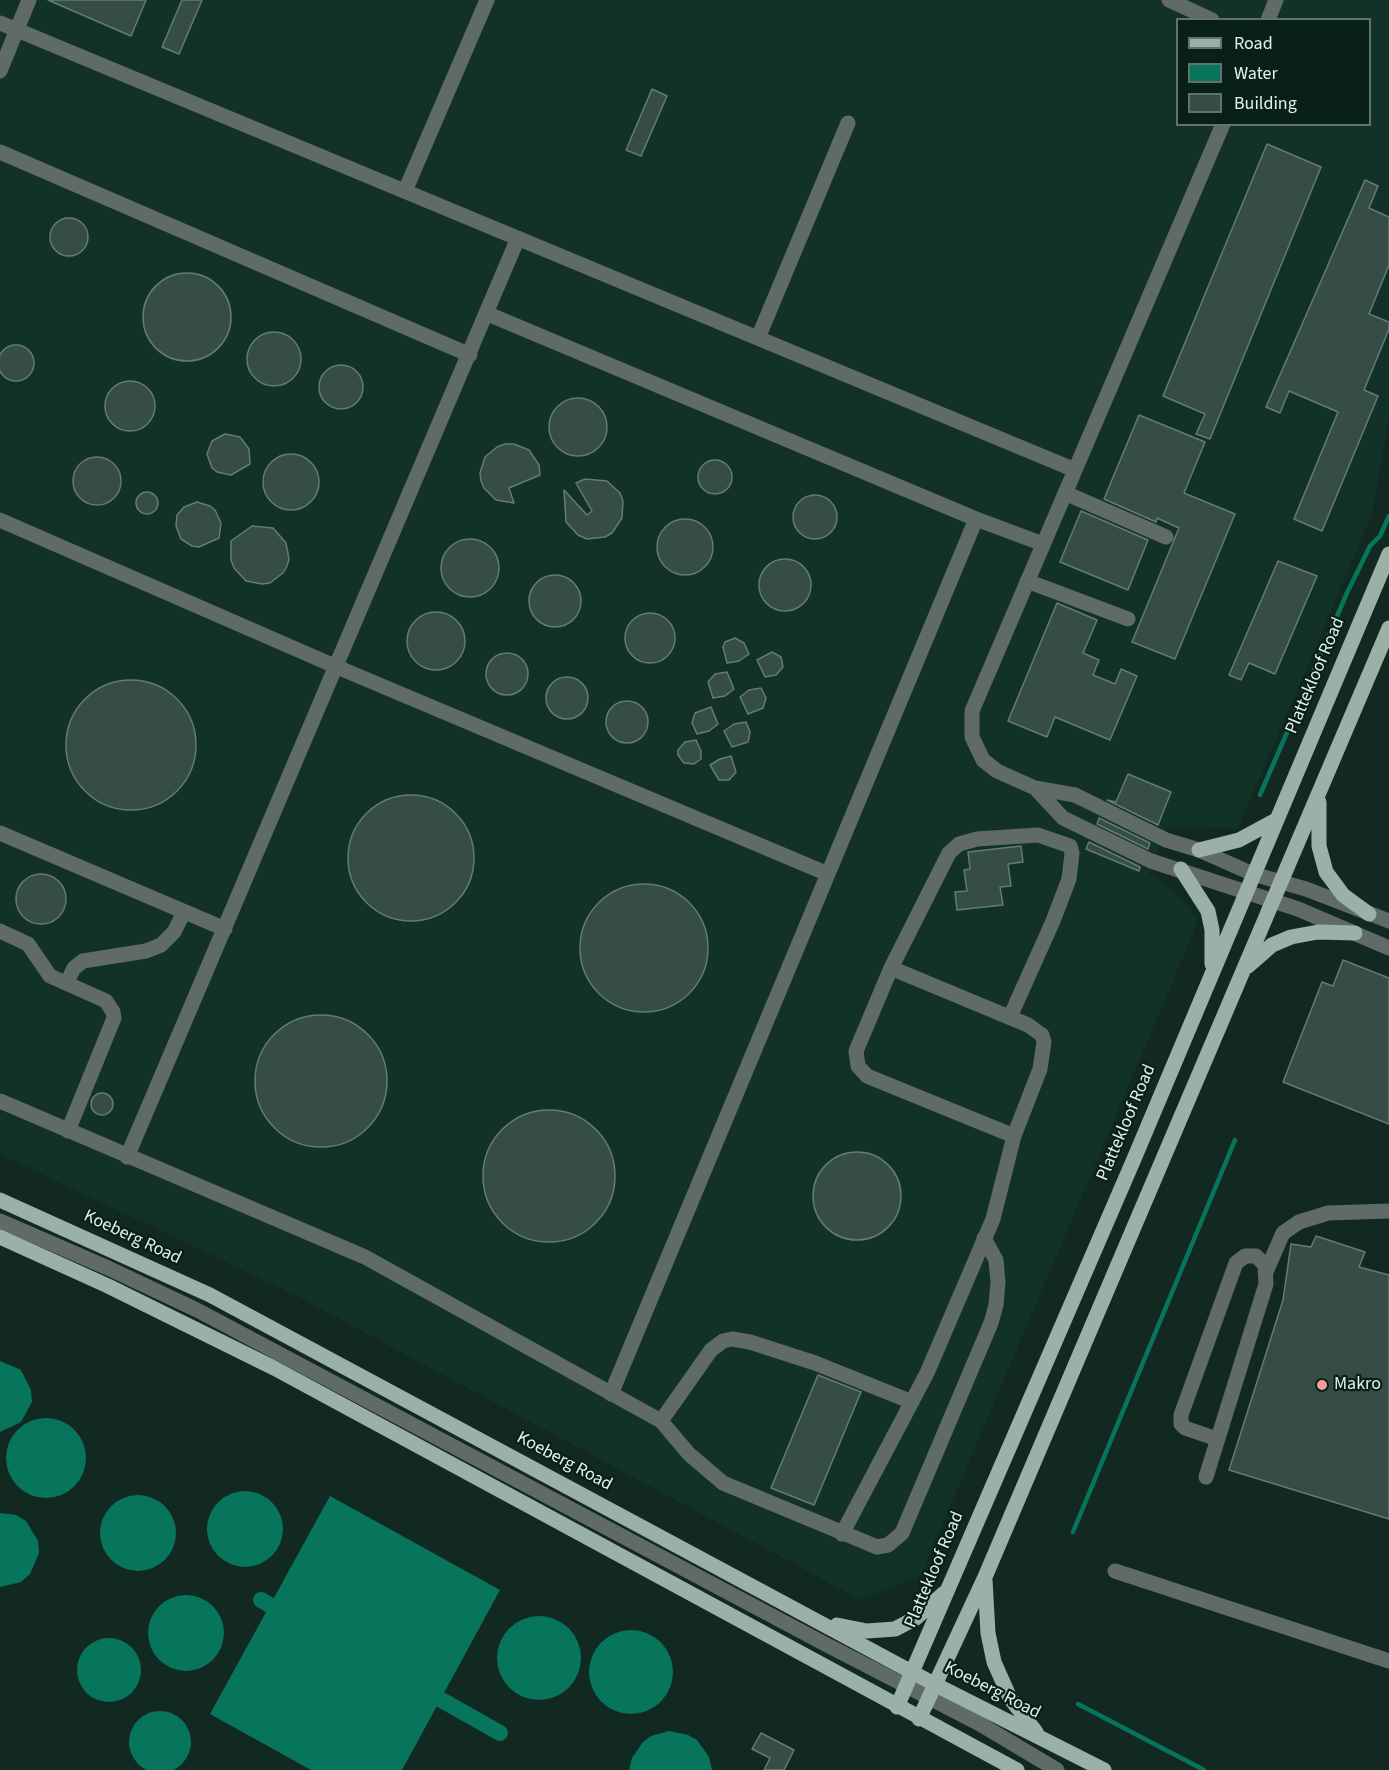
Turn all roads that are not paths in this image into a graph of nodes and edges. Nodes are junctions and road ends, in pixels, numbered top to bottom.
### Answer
1 (29, 0) edge
2 (487, 0) edge
3 (1169, 0) edge
4 (1276, 0) edge
5 (1208, 18) edge
6 (1269, 18) edge
7 (0, 23) edge
8 (17, 29) junction
9 (0, 71) edge
10 (848, 123) dead end
11 (1222, 126) edge
12 (0, 152) edge
13 (405, 191) junction
14 (518, 238) junction
15 (488, 314) junction
16 (758, 338) junction
17 (470, 355) junction
18 (1074, 470) junction
19 (1065, 493) junction
20 (976, 519) junction
21 (0, 520) edge
22 (1166, 537) dead end
23 (1043, 544) junction
24 (1389, 554) edge
25 (1027, 581) junction
26 (1128, 619) dead end
27 (1389, 628) edge
28 (337, 667) junction
29 (1035, 788) junction
30 (1320, 790) junction
31 (1075, 795) junction
32 (1063, 818) junction
33 (1277, 819) junction
34 (0, 833) edge
35 (1055, 840) junction
36 (1199, 850) junction
37 (1181, 869) junction
38 (828, 874) junction
39 (1253, 874) junction
40 (1280, 881) junction
41 (1245, 893) junction
42 (1272, 901) junction
43 (184, 912) junction
44 (1369, 914) junction
45 (1389, 921) edge
46 (225, 929) junction
47 (0, 931) edge
48 (1355, 933) junction
49 (1389, 948) edge
50 (891, 968) junction
51 (1241, 973) junction
52 (1211, 976) junction
53 (67, 982) junction
54 (1010, 1017) junction
55 (0, 1101) edge
56 (68, 1131) junction
57 (1014, 1136) junction
58 (127, 1157) junction
59 (0, 1200) edge
60 (1389, 1211) edge
61 (0, 1221) edge
62 (0, 1237) edge
63 (984, 1238) junction
64 (1266, 1272) junction
65 (611, 1394) junction
66 (912, 1402) junction
67 (662, 1421) junction
68 (1217, 1439) junction
69 (1206, 1477) dead end
70 (842, 1534) junction
71 (1116, 1571) dead end
72 (985, 1577) junction
73 (950, 1587) junction
74 (813, 1617) junction
75 (1389, 1661) edge
76 (910, 1680) junction
77 (932, 1691) junction
78 (897, 1707) junction
79 (919, 1719) junction
80 (1042, 1739) junction
81 (1017, 1770) edge
82 (1056, 1770) edge
83 (1104, 1770) edge

1 - 8 street
2 - 13 street
3 - 5 street
4 - 6 street
7 - 8 street
8 - 9 street
8 - 13 street
10 - 16 street
11 - 18 street
12 - 17 street
13 - 14 street
14 - 15 street
14 - 16 street
15 - 17 street
15 - 20 street
16 - 18 street
17 - 28 street
18 - 19 street
19 - 22 street
19 - 23 street
20 - 23 street
20 - 38 street
21 - 28 street
23 - 25 street
24 - 33 main road, Plattekloof Road
25 - 26 street
25 - 29 street
27 - 30 main road
28 - 38 street
28 - 46 street
29 - 31 street
29 - 32 street
30 - 40 main road
30 - 44 main road
31 - 32 street
31 - 36 street
32 - 35 street
32 - 37 street
33 - 36 main road
33 - 39 main road, Plattekloof Road
34 - 43 street
35 - 50 street
35 - 54 street
36 - 39 street
37 - 41 street
37 - 52 main road
38 - 65 street
39 - 40 street
39 - 41 main road, Plattekloof Road
40 - 42 main road
40 - 44 street
41 - 42 street
41 - 52 main road, Plattekloof Road
42 - 48 street
42 - 51 main road
43 - 46 street
43 - 53 street
44 - 45 street
46 - 58 street
47 - 53 street
48 - 49 street
48 - 51 main road
50 - 54 street
50 - 57 street
51 - 72 main road
52 - 73 main road, Plattekloof Road
53 - 56 street
54 - 57 street
55 - 56 street
56 - 58 street
57 - 63 street
58 - 65 street
59 - 74 main road, Koeberg Road
60 - 64 street
61 - 76 street
62 - 78 main road
63 - 66 street
63 - 70 street
64 - 68 street
64 - 68 street
65 - 67 street
66 - 67 street
66 - 70 street
67 - 70 street
68 - 69 street
71 - 75 street
72 - 77 main road
72 - 80 main road
73 - 74 main road
73 - 76 main road, Plattekloof Road
74 - 76 main road, Koeberg Road
76 - 77 main road, Koeberg Road
76 - 78 main road, Plattekloof Road
77 - 79 main road
77 - 80 main road, Koeberg Road
77 - 82 street
78 - 79 main road
79 - 81 main road
80 - 83 main road, Koeberg Road

